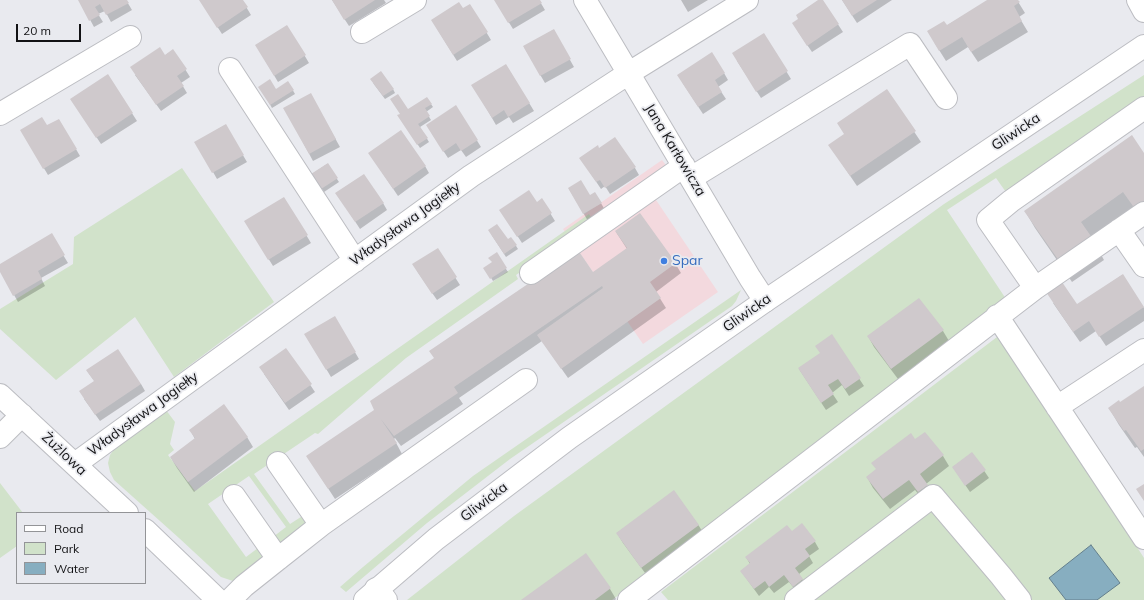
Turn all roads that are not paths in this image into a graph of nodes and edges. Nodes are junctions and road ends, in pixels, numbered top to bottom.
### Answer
1 (415, 0) edge
2 (585, 0) edge
3 (746, 0) edge
4 (1138, 0) edge
5 (1144, 11) edge
6 (362, 32) dead end
7 (130, 37) dead end
8 (1144, 46) edge
9 (230, 69) dead end
10 (630, 73) junction
11 (946, 98) dead end
12 (1144, 108) edge
13 (0, 114) edge
14 (688, 172) junction
15 (1144, 213) edge
16 (1119, 230) junction
17 (355, 261) junction
18 (1144, 266) edge
19 (530, 273) dead end
20 (1034, 288) junction
21 (765, 301) junction
22 (997, 316) junction
23 (1144, 350) edge
24 (526, 380) dead end
25 (0, 395) edge
26 (1057, 407) junction
27 (22, 415) junction
28 (0, 437) edge
29 (278, 463) dead end
30 (75, 464) junction
31 (234, 496) dead end
32 (126, 512) edge
33 (321, 525) junction
34 (146, 531) edge
35 (1144, 538) edge
36 (278, 558) junction
37 (651, 594) edge
38 (376, 596) edge
39 (218, 600) edge
40 (230, 600) edge
41 (629, 600) edge
42 (796, 600) edge
43 (1020, 600) edge

1 - 6 street
2 - 10 street, Jana Karłowicza
3 - 10 street, Władysława Jagiełły
4 - 5 street
7 - 13 street
8 - 21 street, Gliwicka
9 - 17 street
10 - 14 street, Jana Karłowicza
10 - 17 street, Władysława Jagiełły
11 - 14 street
12 - 20 street
14 - 19 street
14 - 21 street, Jana Karłowicza
15 - 16 street
16 - 18 street
16 - 20 street
17 - 30 street, Władysława Jagiełły
20 - 22 street
21 - 38 street, Gliwicka
22 - 26 street
22 - 37 street
23 - 26 street
24 - 33 street
25 - 27 street, Żużlowa
26 - 35 street
27 - 28 street
27 - 30 street, Żużlowa
29 - 33 street
30 - 32 street, Żużlowa
31 - 36 street
33 - 36 street
34 - 39 street
36 - 40 street
37 - 41 street
42 - 43 street

